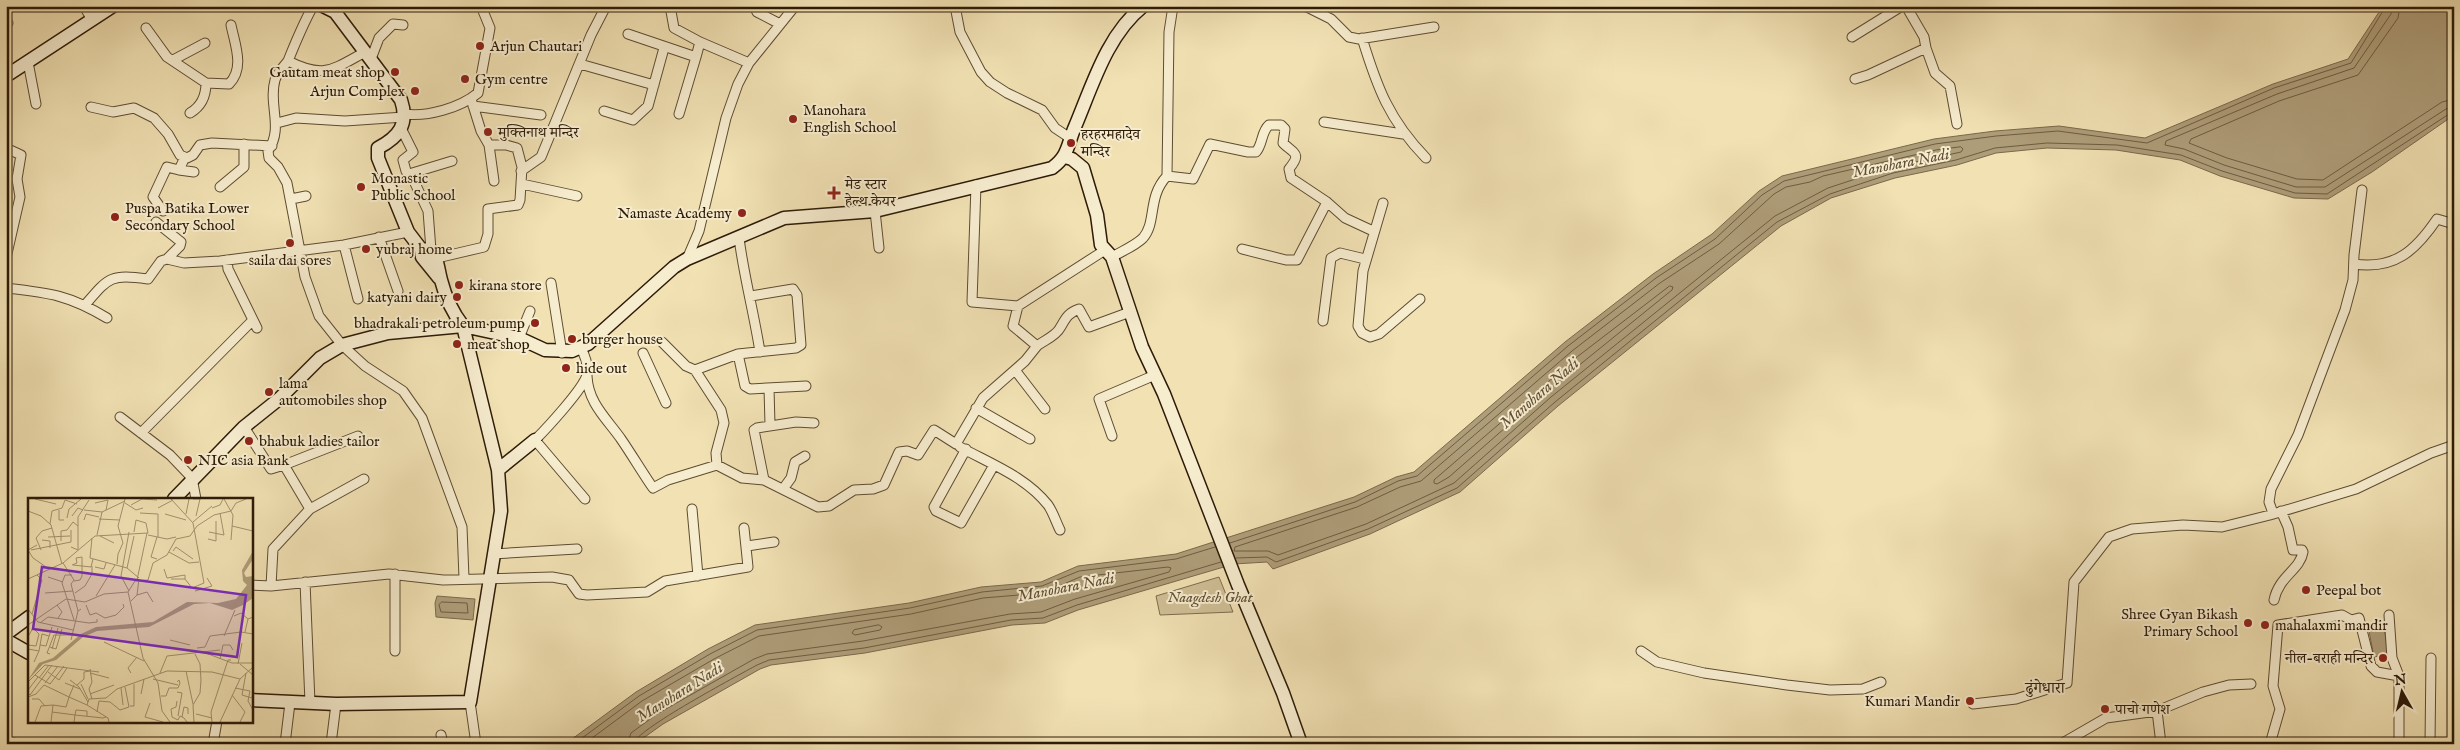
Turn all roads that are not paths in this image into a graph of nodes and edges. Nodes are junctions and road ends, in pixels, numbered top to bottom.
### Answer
1 (84, 6) edge
2 (313, 6) edge
3 (481, 6) edge
4 (606, 6) edge
5 (670, 6) edge
6 (754, 6) edge
7 (795, 6) edge
8 (955, 6) edge
9 (1143, 6) edge
10 (1172, 6) edge
11 (1305, 6) edge
12 (1904, 6) edge
13 (112, 7) edge
14 (333, 8) edge
15 (92, 20) junction
16 (780, 24) junction
17 (403, 25) dead end
18 (231, 26) dead end
19 (1434, 27) dead end
20 (146, 28) dead end
21 (628, 34) dead end
22 (1852, 37) dead end
23 (1362, 38) junction
24 (700, 42) junction
25 (205, 43) dead end
26 (664, 48) junction
27 (1926, 48) junction
28 (368, 56) junction
29 (696, 57) junction
30 (173, 60) junction
31 (288, 61) junction
32 (28, 62) junction
33 (748, 63) junction
34 (580, 64) junction
35 (7, 75) edge
36 (1855, 79) dead end
37 (206, 83) junction
38 (654, 85) junction
39 (472, 102) junction
40 (36, 104) dead end
41 (91, 107) dead end
42 (604, 111) dead end
43 (190, 112) dead end
44 (541, 114) dead end
45 (679, 114) dead end
46 (404, 115) junction
47 (1324, 122) dead end
48 (278, 123) junction
49 (1957, 124) dead end
50 (402, 130) junction
51 (1403, 134) junction
52 (1070, 138) junction
53 (244, 144) junction
54 (489, 145) junction
55 (272, 146) junction
56 (6, 148) edge
57 (185, 157) junction
58 (1065, 157) junction
59 (1426, 158) dead end
60 (452, 161) dead end
61 (179, 170) junction
62 (521, 171) junction
63 (194, 172) dead end
64 (409, 174) junction
65 (1168, 176) junction
66 (494, 182) dead end
67 (522, 184) junction
68 (976, 185) junction
69 (220, 187) dead end
70 (2362, 190) dead end
71 (306, 196) dead end
72 (578, 196) dead end
73 (291, 199) junction
74 (1327, 202) junction
75 (1383, 203) dead end
76 (163, 211) dead end
77 (875, 211) junction
78 (156, 222) dead end
79 (2454, 224) edge
80 (1373, 231) junction
81 (408, 232) junction
82 (8, 235) edge
83 (379, 237) junction
84 (739, 238) junction
85 (344, 245) junction
86 (879, 248) dead end
87 (1242, 249) dead end
88 (301, 251) junction
89 (430, 252) junction
90 (1109, 254) junction
91 (6, 258) edge
92 (167, 258) junction
93 (687, 259) junction
94 (1365, 259) junction
95 (227, 260) junction
96 (2354, 264) junction
97 (441, 281) junction
98 (551, 283) dead end
99 (6, 288) edge
100 (398, 291) dead end
101 (751, 296) junction
102 (358, 299) dead end
103 (1420, 299) dead end
104 (85, 305) junction
105 (1018, 306) junction
106 (530, 311) dead end
107 (1130, 312) junction
108 (107, 318) dead end
109 (1323, 321) dead end
110 (463, 326) junction
111 (519, 338) junction
112 (662, 342) dead end
113 (342, 345) junction
114 (1037, 346) junction
115 (581, 348) junction
116 (760, 352) junction
117 (562, 353) junction
118 (643, 353) dead end
119 (738, 354) junction
120 (695, 370) junction
121 (1015, 370) junction
122 (1155, 375) junction
123 (587, 376) junction
124 (806, 386) dead end
125 (769, 388) junction
126 (666, 403) dead end
127 (976, 408) junction
128 (1045, 409) dead end
129 (120, 417) dead end
130 (814, 423) dead end
131 (770, 425) junction
132 (244, 428) junction
133 (141, 433) junction
134 (358, 436) dead end
135 (1112, 436) dead end
136 (1030, 439) dead end
137 (535, 440) junction
138 (956, 444) junction
139 (2454, 445) edge
140 (966, 449) junction
141 (804, 456) dead end
142 (284, 465) junction
143 (717, 465) junction
144 (994, 465) junction
145 (498, 470) junction
146 (192, 478) junction
147 (364, 479) dead end
148 (764, 480) junction
149 (783, 489) junction
150 (175, 498) edge
151 (196, 498) edge
152 (585, 499) dead end
153 (310, 508) junction
154 (692, 509) dead end
155 (2277, 512) junction
156 (744, 528) dead end
157 (1060, 530) dead end
158 (774, 542) dead end
159 (746, 546) junction
160 (577, 549) dead end
161 (493, 554) junction
162 (395, 574) junction
163 (698, 576) junction
164 (464, 578) junction
165 (490, 579) junction
166 (305, 582) junction
167 (252, 586) edge
168 (271, 586) junction
169 (2274, 600) dead end
170 (2389, 615) dead end
171 (28, 618) edge
172 (6, 634) edge
173 (6, 640) edge
174 (395, 651) dead end
175 (1641, 651) dead end
176 (28, 652) edge
177 (2431, 658) dead end
178 (2399, 676) junction
179 (1881, 682) dead end
180 (2251, 684) dead end
181 (252, 700) edge
182 (470, 702) junction
183 (290, 703) junction
184 (310, 703) junction
185 (336, 704) junction
186 (1974, 704) dead end
187 (2157, 711) junction
188 (217, 722) edge
189 (6, 742) edge
190 (20, 744) edge
191 (213, 744) edge
192 (285, 744) edge
193 (331, 744) edge
194 (476, 744) edge
195 (1301, 744) edge
196 (2061, 744) edge
197 (2160, 744) edge
198 (2270, 744) edge
199 (2399, 744) edge
200 (2430, 744) edge

1 - 15 street
2 - 31 street
3 - 39 street
4 - 34 street
5 - 24 street
6 - 16 street
7 - 16 street
8 - 52 street
9 - 52 street
10 - 65 street
11 - 23 street
12 - 22 street
12 - 27 street
13 - 15 street
14 - 28 street
15 - 32 street
16 - 33 street
17 - 28 street
18 - 37 street
19 - 23 street
20 - 30 street
21 - 26 street
23 - 51 street
24 - 29 street
24 - 33 street
25 - 30 street
26 - 29 street
26 - 38 street
27 - 36 street
27 - 49 street
28 - 31 street
28 - 46 street
29 - 45 street
30 - 37 street
31 - 48 street
32 - 35 street
32 - 40 street
33 - 93 street
34 - 38 street
34 - 62 street
37 - 43 street
38 - 42 street
39 - 44 street
39 - 46 street
39 - 54 street
41 - 57 street
46 - 48 street
46 - 50 street
47 - 51 street
48 - 55 street
50 - 64 street
50 - 81 street
51 - 59 street
52 - 58 street
53 - 55 street
53 - 57 street
53 - 69 street
54 - 62 street
54 - 66 street
55 - 73 street
56 - 82 street
57 - 61 street
58 - 68 street
58 - 90 street
60 - 64 street
61 - 63 street
61 - 76 street
62 - 67 street
64 - 89 street
65 - 74 street
65 - 90 street
67 - 72 street
67 - 89 street
68 - 77 street
68 - 105 street
70 - 96 street
71 - 73 street
73 - 88 street
74 - 80 street
74 - 87 street
75 - 80 street
77 - 84 street
77 - 86 street
78 - 92 street
79 - 96 street
80 - 94 street
81 - 83 street
81 - 89 street
82 - 91 street
83 - 85 street
83 - 100 street
84 - 93 street
84 - 101 street
85 - 88 street
85 - 102 street
88 - 95 street
88 - 113 street
89 - 97 street
89 - 97 street
90 - 105 street
90 - 107 street
92 - 95 street
92 - 104 street
93 - 115 street
94 - 103 street
94 - 109 street
95 - 133 street
96 - 155 street
97 - 110 street
98 - 117 street
99 - 104 street
101 - 116 street
101 - 116 street
104 - 108 street
105 - 114 street
106 - 111 street
107 - 114 street
107 - 122 street
110 - 111 street
110 - 113 street
110 - 145 street
111 - 117 street
112 - 120 street
113 - 132 street
113 - 164 street
114 - 121 street
115 - 117 street
115 - 123 street
116 - 119 street
118 - 126 street
119 - 120 street
119 - 125 street
120 - 143 street
121 - 127 street
121 - 128 street
122 - 135 street
122 - 195 street
123 - 137 street
123 - 143 street
124 - 125 street
125 - 131 street
127 - 136 street
127 - 138 street
129 - 133 street
130 - 131 street
131 - 148 street
132 - 142 street
132 - 146 street
133 - 146 street
134 - 142 street
137 - 145 street
137 - 152 street
138 - 140 street
138 - 149 street
139 - 155 street
140 - 144 street
140 - 144 street
141 - 149 street
142 - 153 street
143 - 148 street
144 - 157 street
145 - 161 street
146 - 150 street
146 - 151 street
147 - 153 street
148 - 149 street
153 - 168 street
154 - 163 street
155 - 169 street
155 - 186 street
156 - 159 street
158 - 159 street
159 - 163 street
160 - 161 street
161 - 165 street
162 - 164 street
162 - 166 street
162 - 174 street
163 - 165 street
164 - 165 street
165 - 182 street
166 - 168 street
166 - 184 street
167 - 168 street
170 - 178 street
171 - 172 street
173 - 176 street
175 - 179 street
177 - 200 street
178 - 198 street
178 - 199 street
180 - 187 street
181 - 183 street
182 - 185 street
182 - 194 street
183 - 184 street
183 - 192 street
184 - 185 street
185 - 193 street
187 - 196 street
187 - 197 street
188 - 191 street
189 - 190 street

